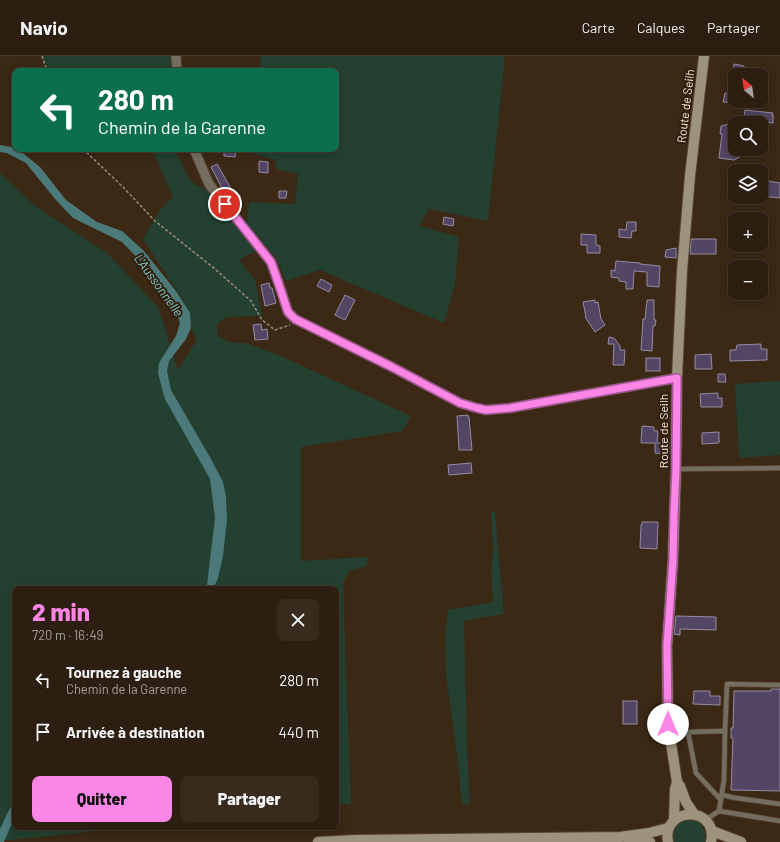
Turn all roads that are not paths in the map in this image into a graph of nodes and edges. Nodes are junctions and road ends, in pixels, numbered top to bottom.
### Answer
1 (176, 56) edge
2 (704, 56) edge
3 (177, 68) edge
4 (195, 152) edge
5 (677, 378) junction
6 (780, 468) edge
7 (676, 469) junction
8 (780, 685) edge
9 (725, 730) junction
10 (677, 782) junction
11 (722, 795) junction
12 (721, 800) junction
13 (780, 804) edge
14 (719, 811) junction
15 (694, 814) junction
16 (705, 820) junction
17 (780, 821) edge
18 (671, 824) junction
19 (712, 831) junction
20 (620, 837) junction
21 (318, 842) edge
22 (650, 842) edge
23 (668, 842) edge
24 (711, 842) edge
25 (741, 842) edge

1 - 3 street
2 - 5 street, Route de Seilh
4 - 5 street
5 - 7 street, Route de Seilh
6 - 7 lane
7 - 10 street, Route de Seilh
8 - 9 lane
9 - 11 lane
9 - 12 lane
10 - 15 street, Route de Seilh
10 - 18 street, Route de Seilh
11 - 12 lane
11 - 13 lane
12 - 14 lane
14 - 16 lane
14 - 17 lane
15 - 16 street
15 - 18 street
16 - 19 street
18 - 20 street
18 - 23 street, Route de Seilh
19 - 24 street
19 - 25 street
20 - 21 street
20 - 22 street

